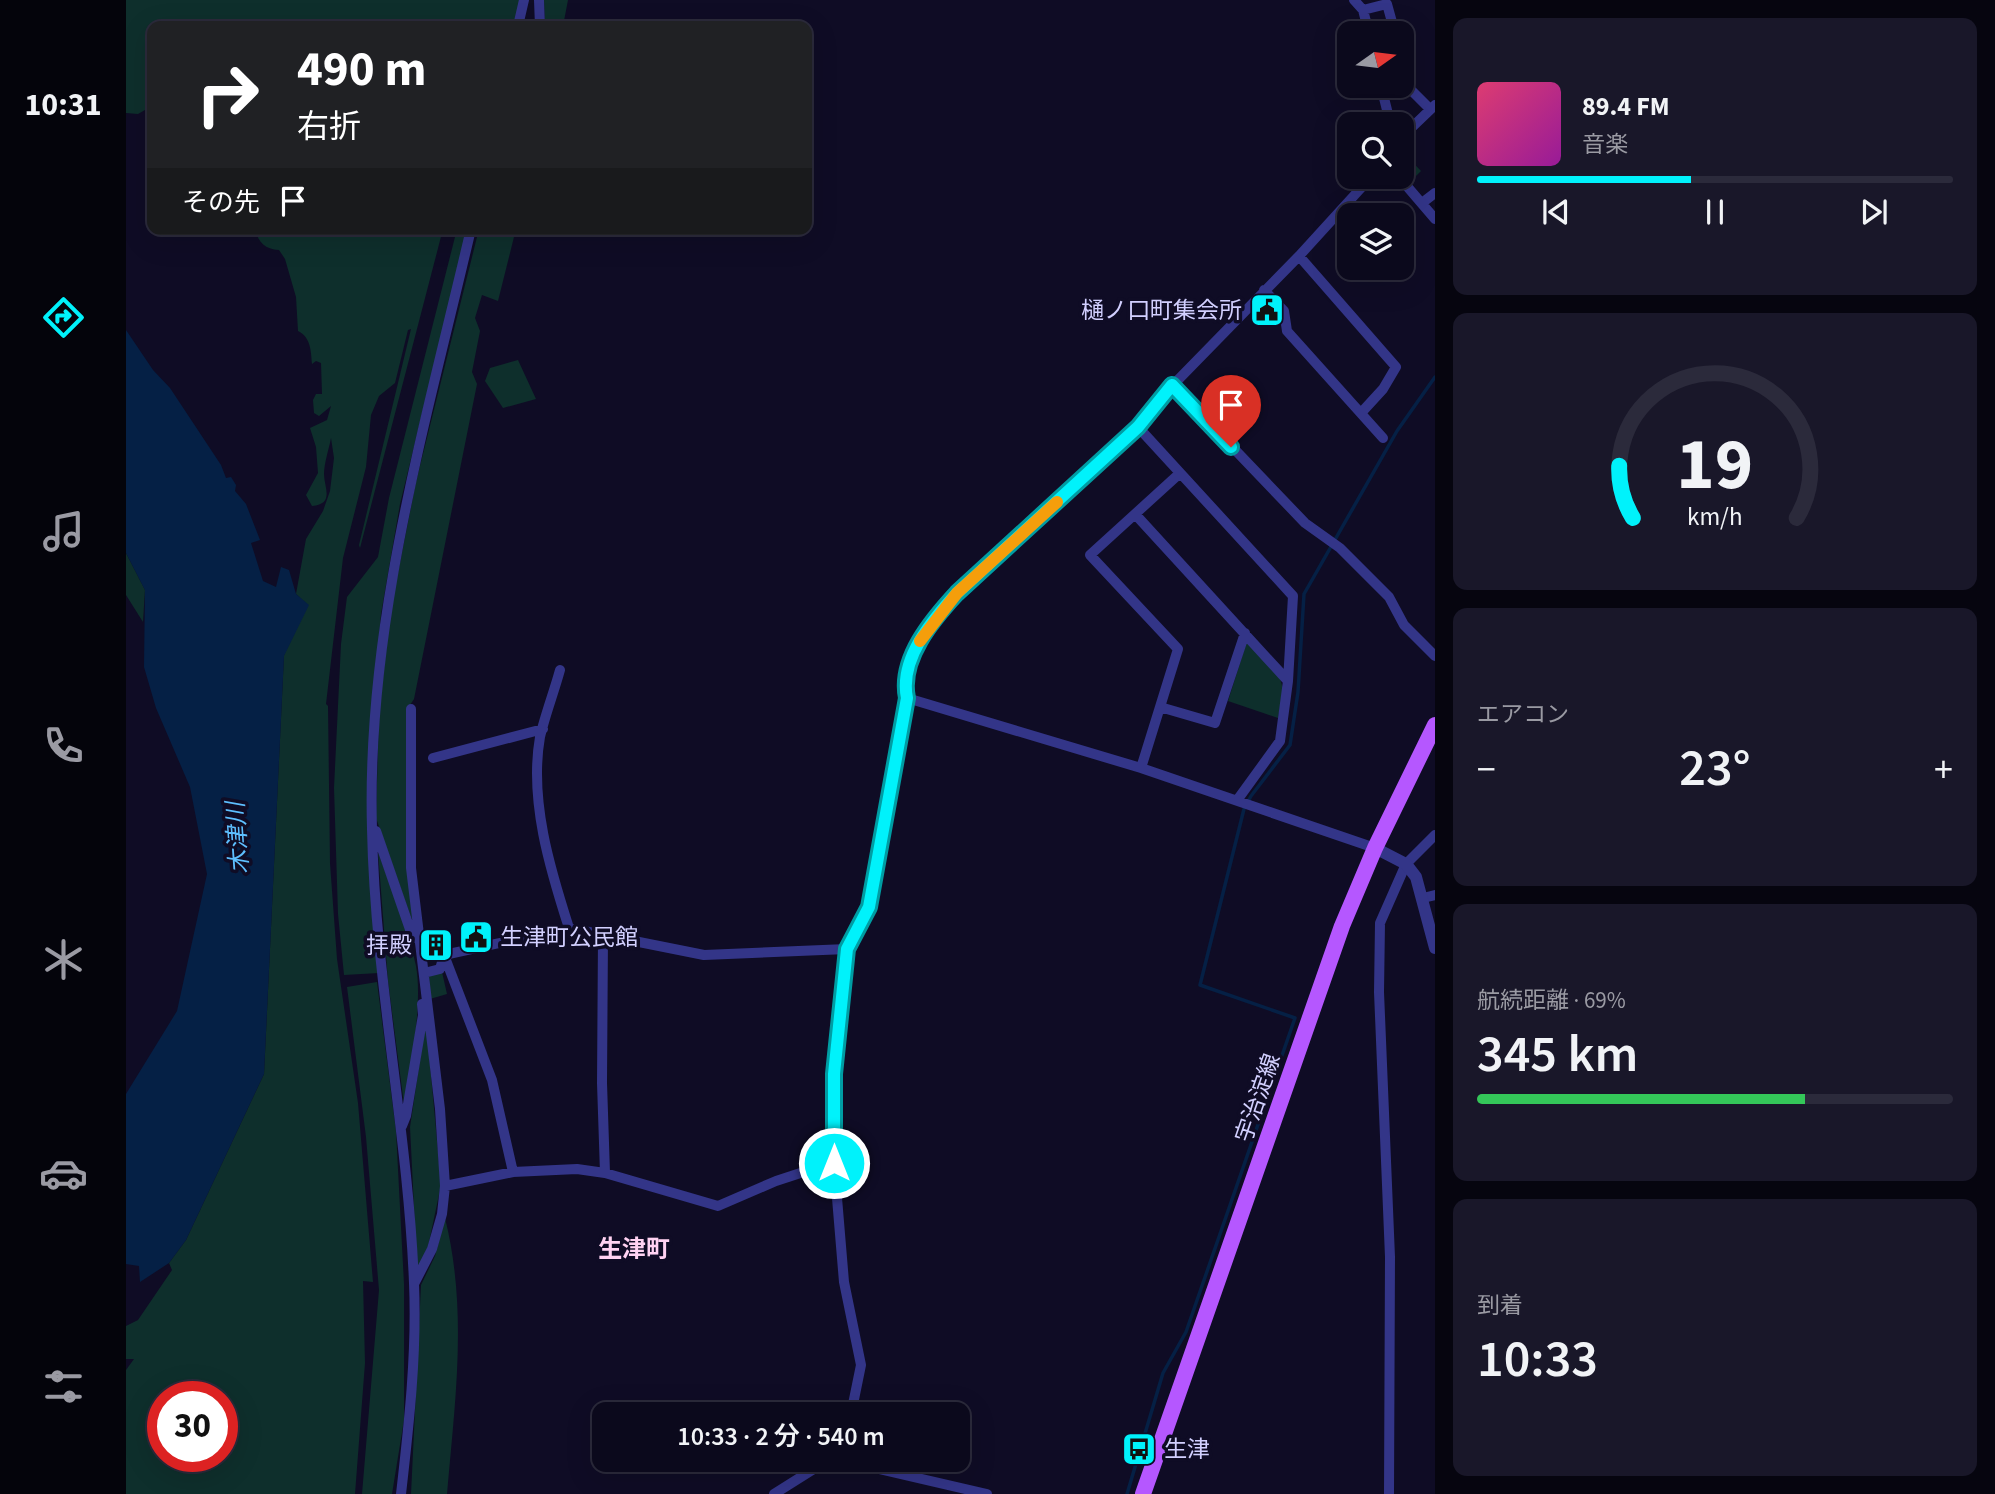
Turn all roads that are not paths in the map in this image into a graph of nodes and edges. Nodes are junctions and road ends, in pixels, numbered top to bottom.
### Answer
1 (524, 0) edge
2 (539, 0) edge
3 (1354, 0) edge
4 (1363, 10) junction
5 (519, 21) edge
6 (540, 21) edge
7 (1366, 21) edge
8 (1392, 21) edge
9 (1414, 92) edge
10 (1432, 107) edge
11 (1414, 124) edge
12 (1360, 189) edge
13 (1410, 189) edge
14 (1435, 193) edge
15 (1422, 203) junction
16 (1435, 219) edge
17 (470, 235) edge
18 (1299, 256) junction
19 (1264, 290) junction
20 (1172, 385) junction
21 (1361, 413) junction
22 (1138, 427) junction
23 (1383, 438) dead end
24 (1179, 474) junction
25 (1135, 514) junction
26 (1244, 634) junction
27 (1435, 656) edge
28 (560, 670) dead end
29 (1288, 681) junction
30 (907, 698) junction
31 (1160, 706) junction
32 (411, 709) dead end
33 (1435, 724) edge
34 (543, 729) junction
35 (433, 758) dead end
36 (1142, 768) junction
37 (1238, 799) junction
38 (371, 828) junction
39 (1435, 835) edge
40 (1375, 848) junction
41 (1406, 864) junction
42 (1429, 897) edge
43 (569, 928) junction
44 (603, 936) junction
45 (1435, 948) edge
46 (847, 949) junction
47 (444, 955) junction
48 (424, 973) junction
49 (401, 1127) junction
50 (834, 1163) junction
51 (513, 1172) junction
52 (605, 1173) junction
53 (445, 1186) junction
54 (414, 1284) junction
55 (853, 1402) edge
56 (809, 1472) edge
57 (892, 1472) edge
58 (401, 1494) edge
59 (774, 1494) edge
60 (987, 1494) edge
61 (1143, 1494) edge
62 (1389, 1494) edge

1 - 5 street
2 - 6 street
3 - 4 street
4 - 7 street
4 - 8 street
9 - 10 street
10 - 11 street
12 - 18 street
13 - 15 street
14 - 15 street
15 - 16 street
17 - 38 street
18 - 19 street
18 - 21 street
19 - 20 street
19 - 21 street
20 - 22 street
20 - 27 street
21 - 23 street
22 - 24 street
22 - 30 street
24 - 25 street
24 - 29 street
25 - 26 street
25 - 31 street
26 - 29 street
26 - 31 street
28 - 34 street
29 - 37 street
30 - 36 street
30 - 46 street
31 - 36 street
32 - 48 street
33 - 40 main road, 宇治淀線
34 - 35 street
34 - 43 street
36 - 37 street
37 - 40 street
38 - 48 street
38 - 49 street
39 - 41 street
40 - 41 street
40 - 61 main road, 宇治淀線
41 - 42 street
41 - 62 street
42 - 45 street
43 - 44 street
43 - 47 street
44 - 46 street
44 - 52 street
46 - 50 street
47 - 48 street
47 - 51 street
48 - 49 street
48 - 53 street
49 - 54 street
50 - 52 street
50 - 55 street
51 - 52 street
51 - 53 street
53 - 54 street
54 - 58 street
56 - 59 street
57 - 60 street

